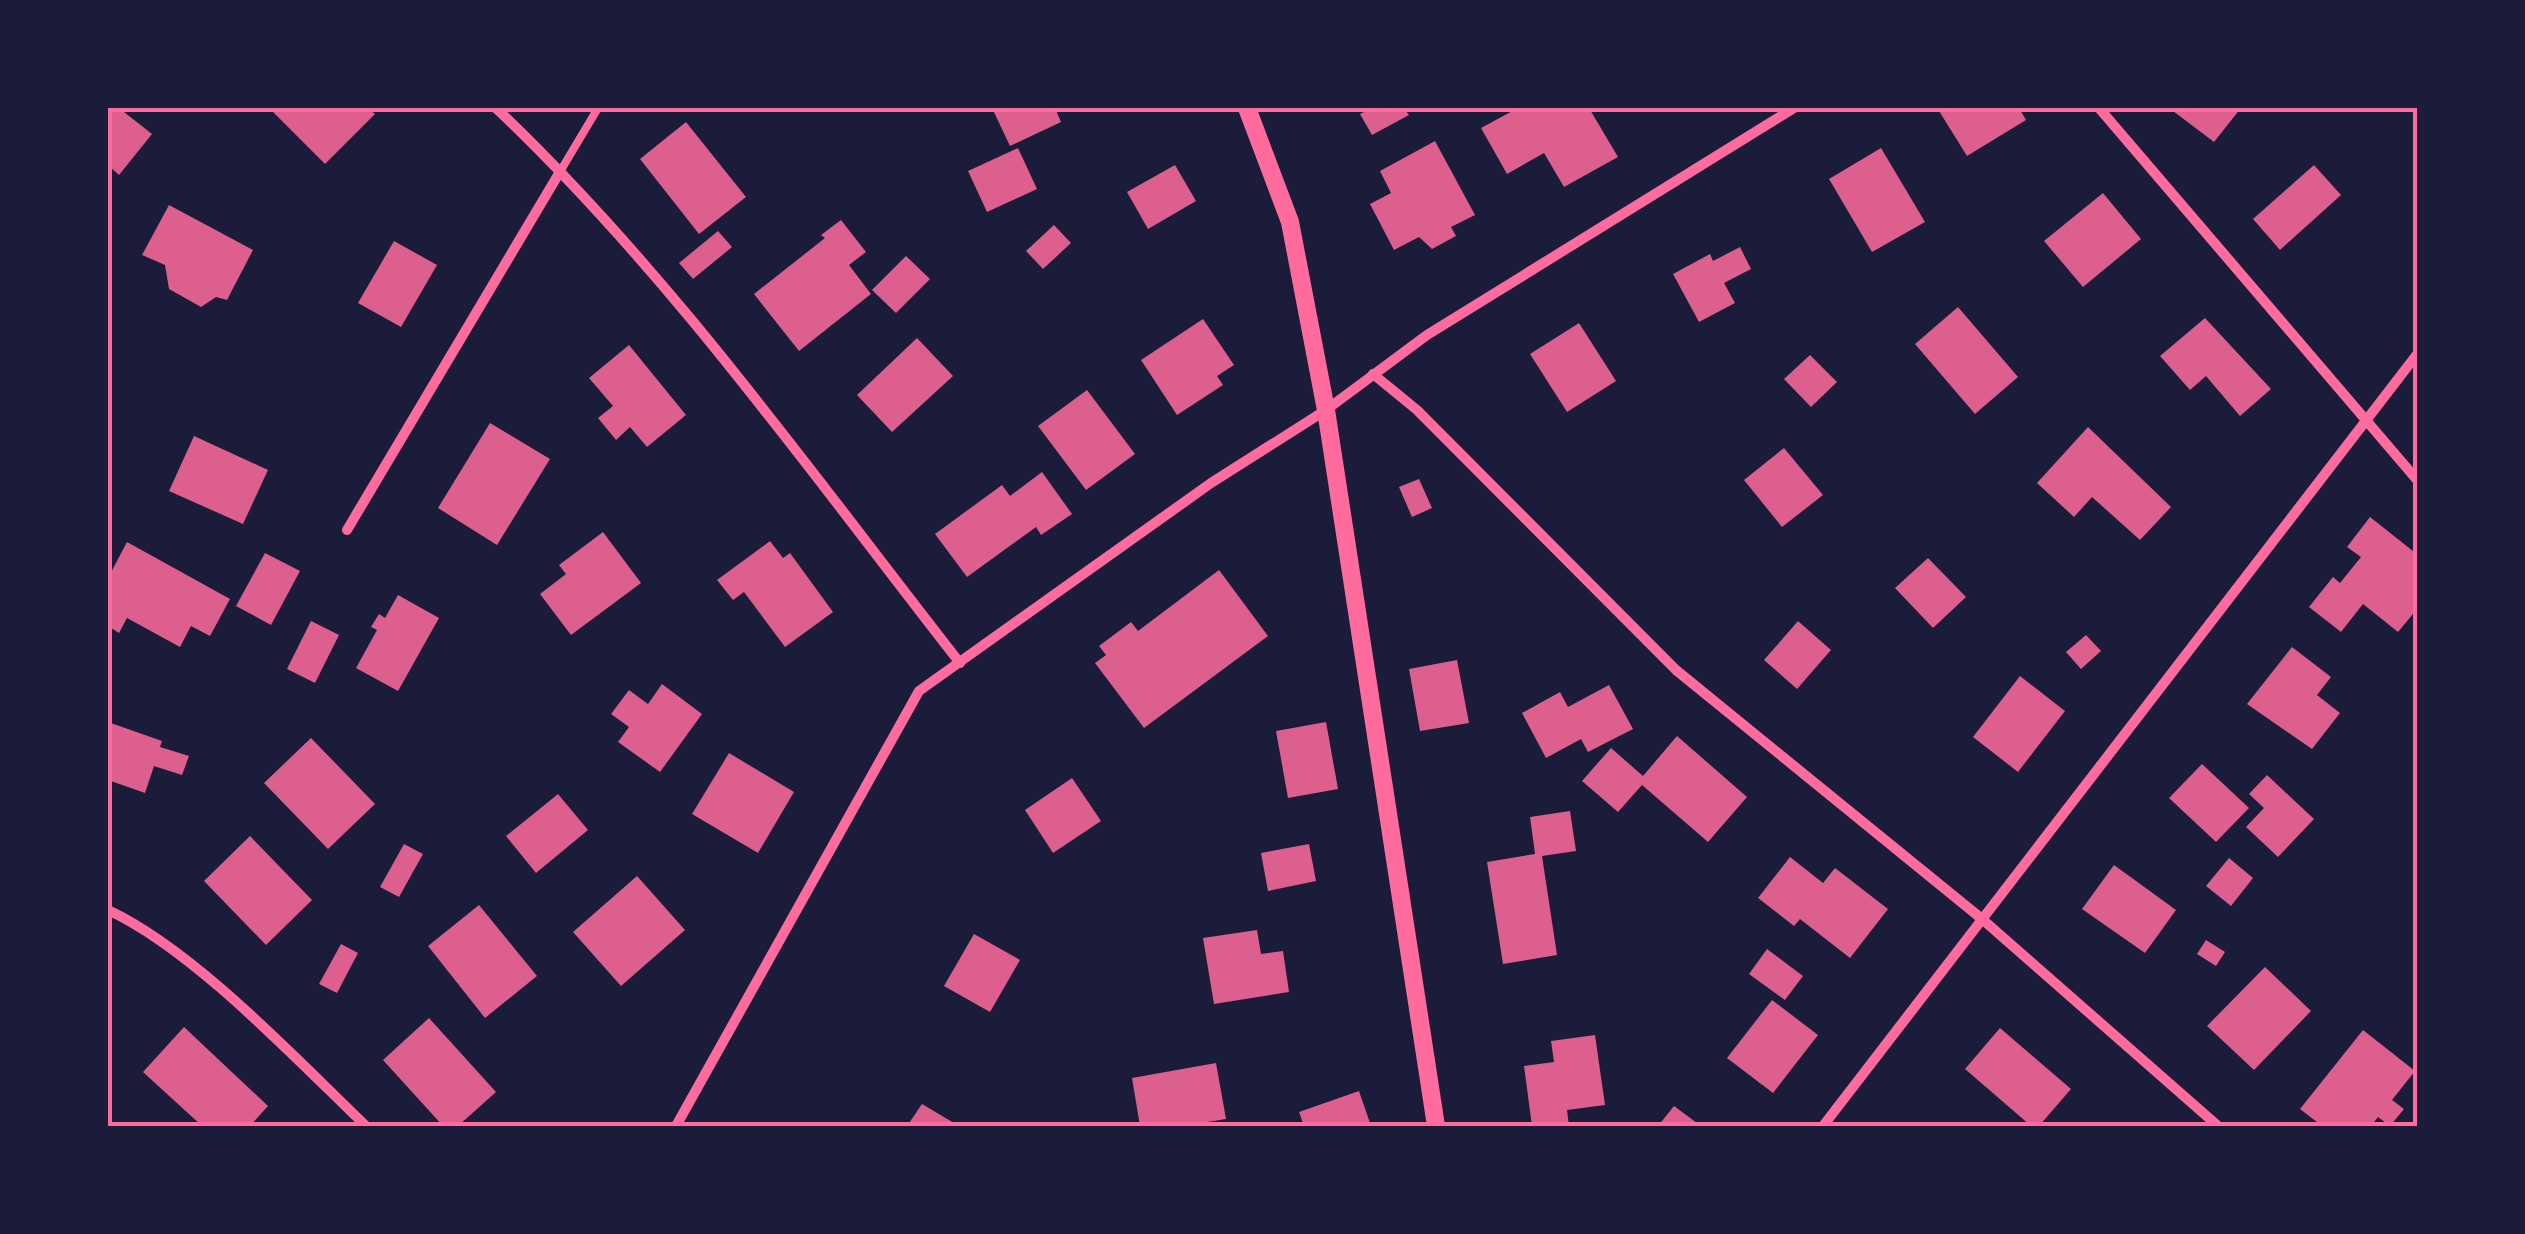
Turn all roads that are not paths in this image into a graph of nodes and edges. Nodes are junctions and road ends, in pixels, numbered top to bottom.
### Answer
1 (496, 108) edge
2 (598, 108) edge
3 (1247, 108) edge
4 (1794, 108) edge
5 (2100, 108) edge
6 (561, 170) junction
7 (2418, 353) edge
8 (1372, 374) junction
9 (1326, 410) junction
10 (2365, 422) junction
11 (2418, 481) edge
12 (347, 530) dead end
13 (960, 664) junction
14 (108, 910) edge
15 (1982, 919) junction
16 (366, 1126) edge
17 (676, 1126) edge
18 (1436, 1126) edge
19 (1823, 1126) edge
20 (2218, 1126) edge

1 - 6 street
2 - 6 lane
3 - 9 street
4 - 8 street
5 - 10 street
6 - 12 street
6 - 13 street
7 - 10 street
8 - 9 street
8 - 15 street
9 - 13 street
9 - 18 street
10 - 11 street
10 - 15 street
13 - 17 street
14 - 16 street
15 - 19 street
15 - 20 street

